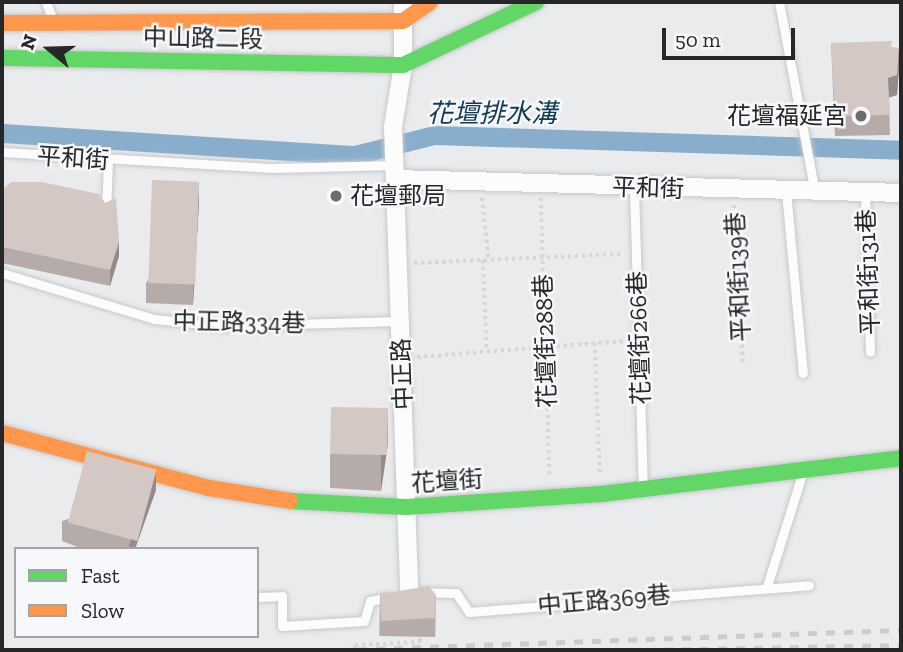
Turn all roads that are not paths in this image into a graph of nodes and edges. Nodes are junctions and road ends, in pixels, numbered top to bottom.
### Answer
1 (46, 2) edge
2 (403, 2) edge
3 (430, 2) edge
4 (536, 2) edge
5 (779, 2) edge
6 (403, 21) junction
7 (2, 23) edge
8 (55, 24) junction
9 (2, 58) edge
10 (403, 65) junction
11 (2, 152) edge
12 (108, 161) junction
13 (395, 166) junction
14 (634, 188) junction
15 (814, 188) junction
16 (786, 191) junction
17 (865, 192) junction
18 (901, 193) edge
19 (106, 212) edge
20 (2, 273) edge
21 (400, 321) junction
22 (870, 352) dead end
23 (803, 373) dead end
24 (2, 433) edge
25 (901, 458) edge
26 (804, 469) junction
27 (643, 488) junction
28 (406, 507) junction
29 (809, 585) dead end
30 (767, 586) junction
31 (409, 592) junction
32 (259, 597) edge

1 - 8 lane
2 - 6 street
3 - 6 main road
4 - 10 main road
5 - 15 lane
6 - 8 main road, 中山路二段
6 - 10 street
7 - 8 main road, 中山路二段
9 - 10 main road, 中山路二段
10 - 13 street, 中正路
11 - 12 lane, 平和街
12 - 13 lane, 平和街
12 - 19 lane
13 - 14 street, 平和街
13 - 21 street, 中正路
14 - 16 street, 平和街
14 - 27 lane, 花壇街266巷
15 - 16 street, 平和街
15 - 17 street, 平和街
16 - 23 lane
17 - 18 street, 平和街
17 - 22 lane, 平和街131巷
20 - 21 lane, 中正路334巷
21 - 28 street, 中正路
24 - 28 main road, 花壇街
25 - 26 main road, 花壇街
26 - 27 main road, 花壇街
26 - 30 lane
27 - 28 main road, 花壇街
28 - 31 street, 中正路
29 - 30 lane, 中正路369巷
30 - 31 lane, 中正路369巷
31 - 32 lane

